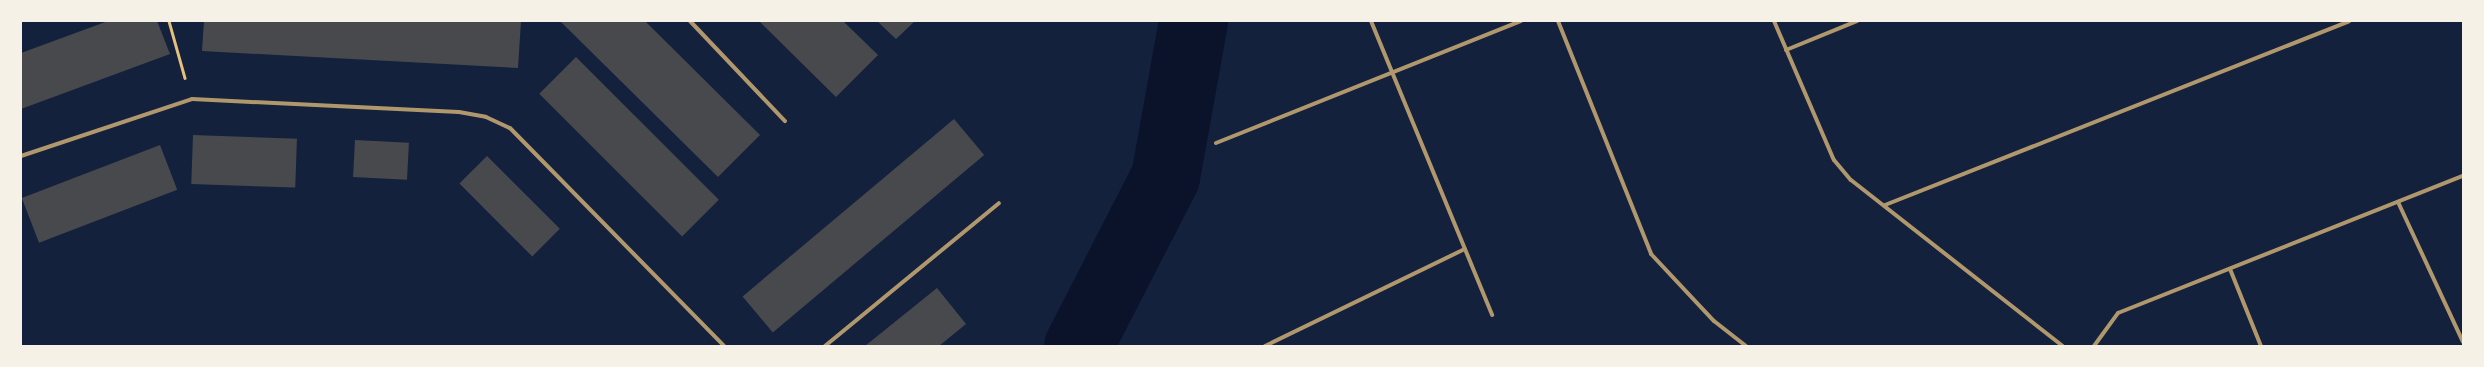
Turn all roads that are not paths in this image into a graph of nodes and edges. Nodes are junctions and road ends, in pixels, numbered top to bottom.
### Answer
1 (690, 21) edge
2 (1371, 21) edge
3 (1521, 21) edge
4 (1558, 21) edge
5 (1774, 21) edge
6 (1857, 21) edge
7 (2349, 21) edge
8 (1786, 50) junction
9 (1392, 72) junction
10 (785, 121) dead end
11 (1216, 143) dead end
12 (21, 156) edge
13 (2463, 176) edge
14 (999, 202) dead end
15 (2398, 202) junction
16 (1885, 205) junction
17 (1465, 249) junction
18 (2230, 269) junction
19 (1492, 315) dead end
20 (2463, 342) edge
21 (724, 346) edge
22 (825, 346) edge
23 (1265, 346) edge
24 (1746, 346) edge
25 (2063, 346) edge
26 (2094, 346) edge
27 (2261, 346) edge

1 - 10 street
2 - 9 street
3 - 9 street
4 - 24 street
5 - 8 street
6 - 8 street
7 - 16 street
8 - 16 street
9 - 11 street
9 - 17 street
12 - 21 street
13 - 15 street
14 - 22 street
15 - 18 street
15 - 20 street
16 - 25 street
17 - 19 street
17 - 23 street
18 - 26 street
18 - 27 street

